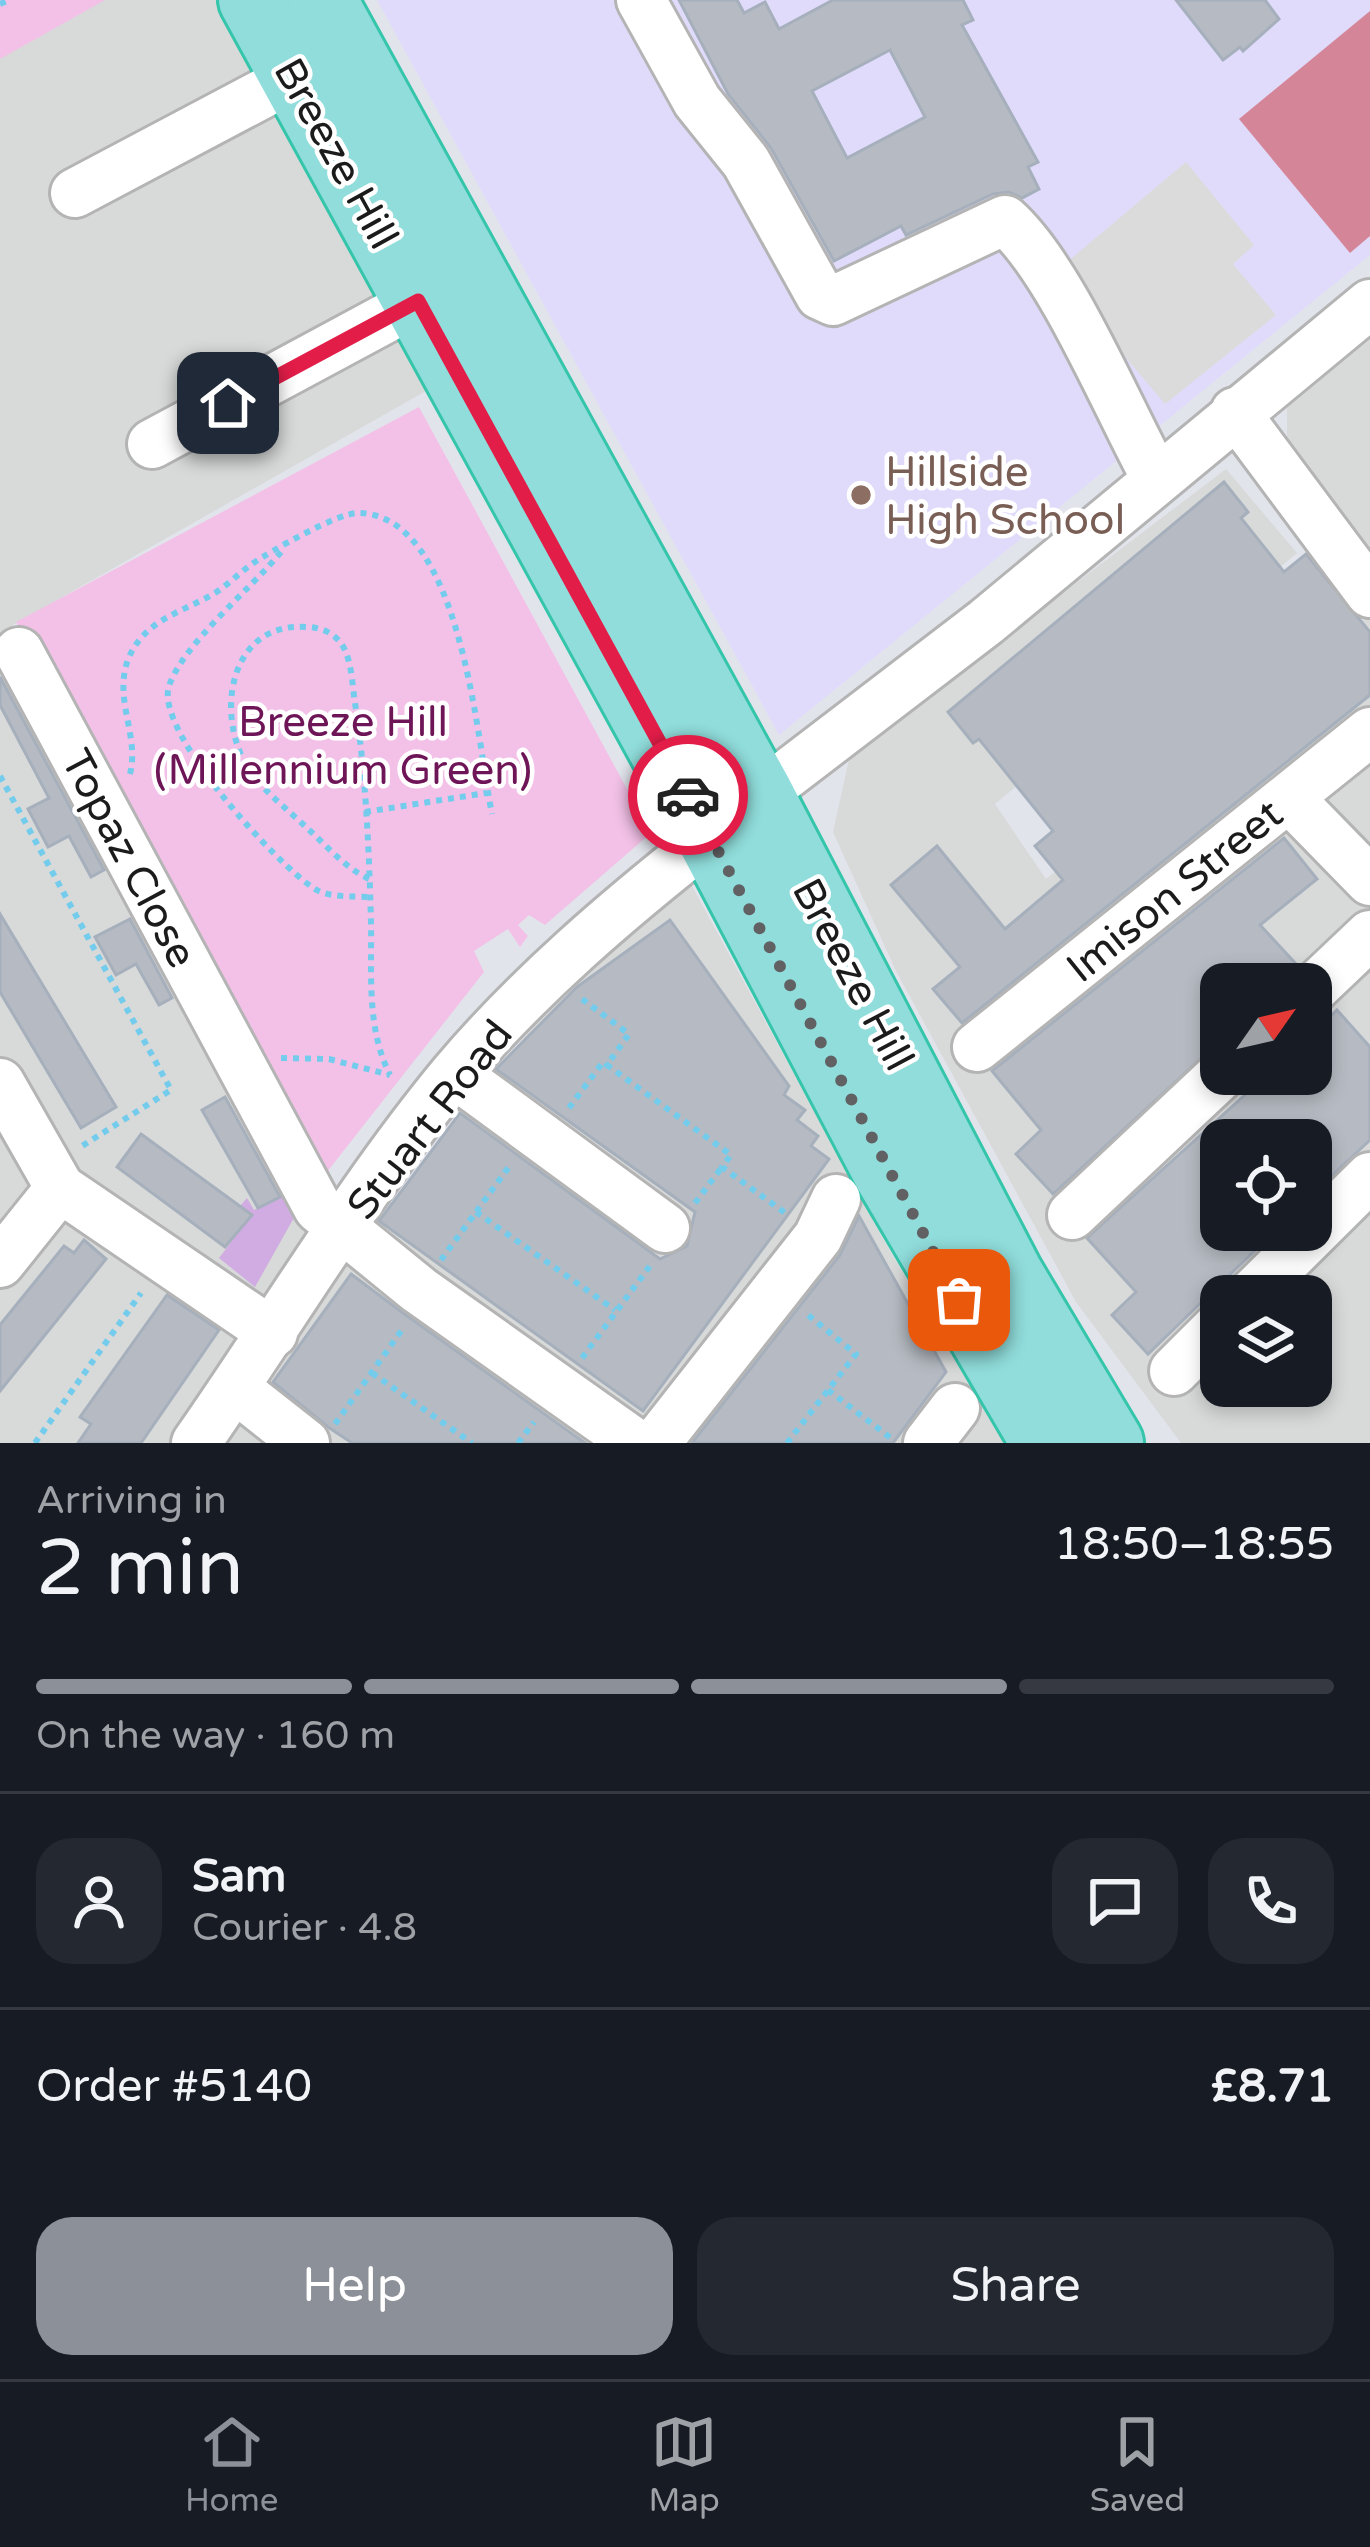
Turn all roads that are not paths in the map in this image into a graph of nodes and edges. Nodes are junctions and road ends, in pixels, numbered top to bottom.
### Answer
1 (252, 0) edge
2 (323, 0) edge
3 (641, 0) edge
4 (296, 76) junction
5 (75, 193) dead end
6 (418, 301) junction
7 (1370, 304) edge
8 (1234, 412) junction
9 (152, 444) dead end
10 (1156, 478) junction
11 (1370, 593) edge
12 (19, 652) dead end
13 (1370, 732) edge
14 (760, 795) junction
15 (1289, 798) junction
16 (710, 837) junction
17 (1370, 881) edge
18 (1370, 935) edge
19 (1332, 971) edge
20 (976, 1047) dead end
21 (0, 1083) edge
22 (441, 1092) junction
23 (1200, 1095) edge
24 (1370, 1177) edge
25 (55, 1178) junction
26 (1072, 1215) dead end
27 (827, 1218) road end
28 (341, 1231) junction
29 (668, 1235) road end
30 (0, 1263) edge
31 (1271, 1275) edge
32 (273, 1333) junction
33 (1200, 1345) edge
34 (1174, 1371) dead end
35 (235, 1388) junction
36 (320, 1434) edge
37 (196, 1443) edge
38 (635, 1443) edge
39 (656, 1443) edge
40 (1045, 1443) edge
41 (1110, 1443) edge

1 - 4 highway, Breeze Hill
2 - 14 highway, Breeze Hill
3 - 10 street
4 - 5 street
4 - 6 highway, Breeze Hill
6 - 9 street
6 - 16 highway, Breeze Hill
7 - 8 street
8 - 10 street
8 - 11 street
10 - 14 street
12 - 28 street, Topaz Close
13 - 15 street, Imison Street
14 - 41 highway, Breeze Hill
15 - 17 street
15 - 20 street, Imison Street
16 - 22 street, Stuart Road
16 - 40 highway, Breeze Hill
18 - 19 street
21 - 25 street
22 - 28 street, Stuart Road
22 - 29 street
23 - 26 street
24 - 31 street
25 - 30 street
25 - 32 street
27 - 39 street
28 - 32 street, Stuart Road
28 - 38 street, Topaz Close
32 - 35 street, Stuart Road
33 - 34 street
35 - 36 street
35 - 37 street, Stuart Road

